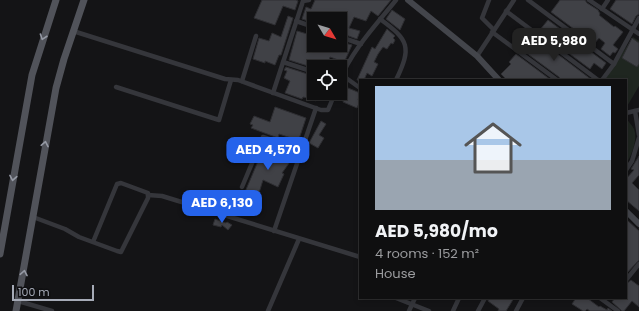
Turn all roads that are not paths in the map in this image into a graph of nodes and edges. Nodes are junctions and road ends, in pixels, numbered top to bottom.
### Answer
1 (56, 0) edge
2 (84, 0) edge
3 (309, 0) edge
4 (396, 0) edge
5 (408, 0) edge
6 (489, 0) edge
7 (514, 0) edge
8 (528, 0) edge
9 (589, 0) edge
10 (608, 0) edge
11 (602, 9) junction
12 (506, 11) junction
13 (639, 18) edge
14 (380, 19) junction
15 (296, 21) junction
16 (307, 25) edge
17 (633, 30) junction
18 (73, 31) junction
19 (493, 31) junction
20 (639, 34) edge
21 (256, 36) dead end
22 (347, 39) edge
23 (361, 44) junction
24 (476, 56) junction
25 (283, 62) junction
26 (614, 64) junction
27 (347, 67) edge
28 (307, 70) edge
29 (347, 79) edge
30 (396, 79) edge
31 (498, 79) edge
32 (556, 79) edge
33 (597, 79) edge
34 (603, 79) edge
35 (231, 80) junction
36 (242, 81) junction
37 (116, 87) dead end
38 (359, 87) edge
39 (273, 93) junction
40 (332, 100) edge
41 (316, 108) junction
42 (637, 110) edge
43 (627, 113) edge
44 (639, 135) edge
45 (639, 138) edge
46 (301, 150) junction
47 (627, 168) edge
48 (242, 187) dead end
49 (148, 195) junction
50 (627, 212) edge
51 (33, 217) junction
52 (639, 224) edge
53 (274, 231) junction
54 (299, 239) junction
55 (93, 242) junction
56 (0, 254) edge
57 (359, 257) edge
58 (639, 264) edge
59 (627, 279) edge
60 (399, 299) edge
61 (414, 299) edge
62 (459, 299) edge
63 (484, 299) edge
64 (522, 299) edge
65 (602, 299) edge
66 (611, 299) edge
67 (18, 301) junction
68 (608, 303) junction
69 (412, 304) junction
70 (16, 311) edge
71 (52, 311) edge
72 (268, 311) edge
73 (409, 311) edge
74 (429, 311) edge
75 (453, 311) edge
76 (478, 311) edge
77 (516, 311) edge
78 (618, 311) edge

1 -> 56 main road
2 - 18 main road
3 - 15 street
4 - 14 street
5 - 24 street
6 - 19 street
7 - 12 street
8 - 26 street
9 - 11 street
10 - 11 street
11 - 17 street
12 - 19 street
12 - 33 street
13 - 17 street
14 - 23 street
14 - 30 street
15 - 16 street
15 - 25 street
17 - 20 street
17 - 26 street
18 - 35 street
51 -> 18 main road
19 - 24 street
19 - 32 street
21 - 36 street
22 - 23 street
23 - 27 street
24 - 31 street
25 - 28 street
25 - 39 street
26 - 34 street
29 - 38 street
35 - 36 street
35 - 37 street
36 - 39 street
39 - 41 street
40 - 41 street
41 - 46 street
42 - 43 street
42 - 44 street
45 - 47 street
46 - 48 street
46 - 53 street
49 - 53 street
49 - 55 street
49 - 55 street
50 - 52 street
51 - 55 street
67 -> 51 main road
53 - 54 street
54 - 57 street
54 - 72 street
58 - 59 street
60 - 69 street
61 - 69 street
62 - 75 street
63 - 76 street
64 - 77 street
65 - 68 street
66 - 68 street
67 - 70 main road
67 - 71 street
68 - 78 street
69 - 73 street
69 - 74 street

